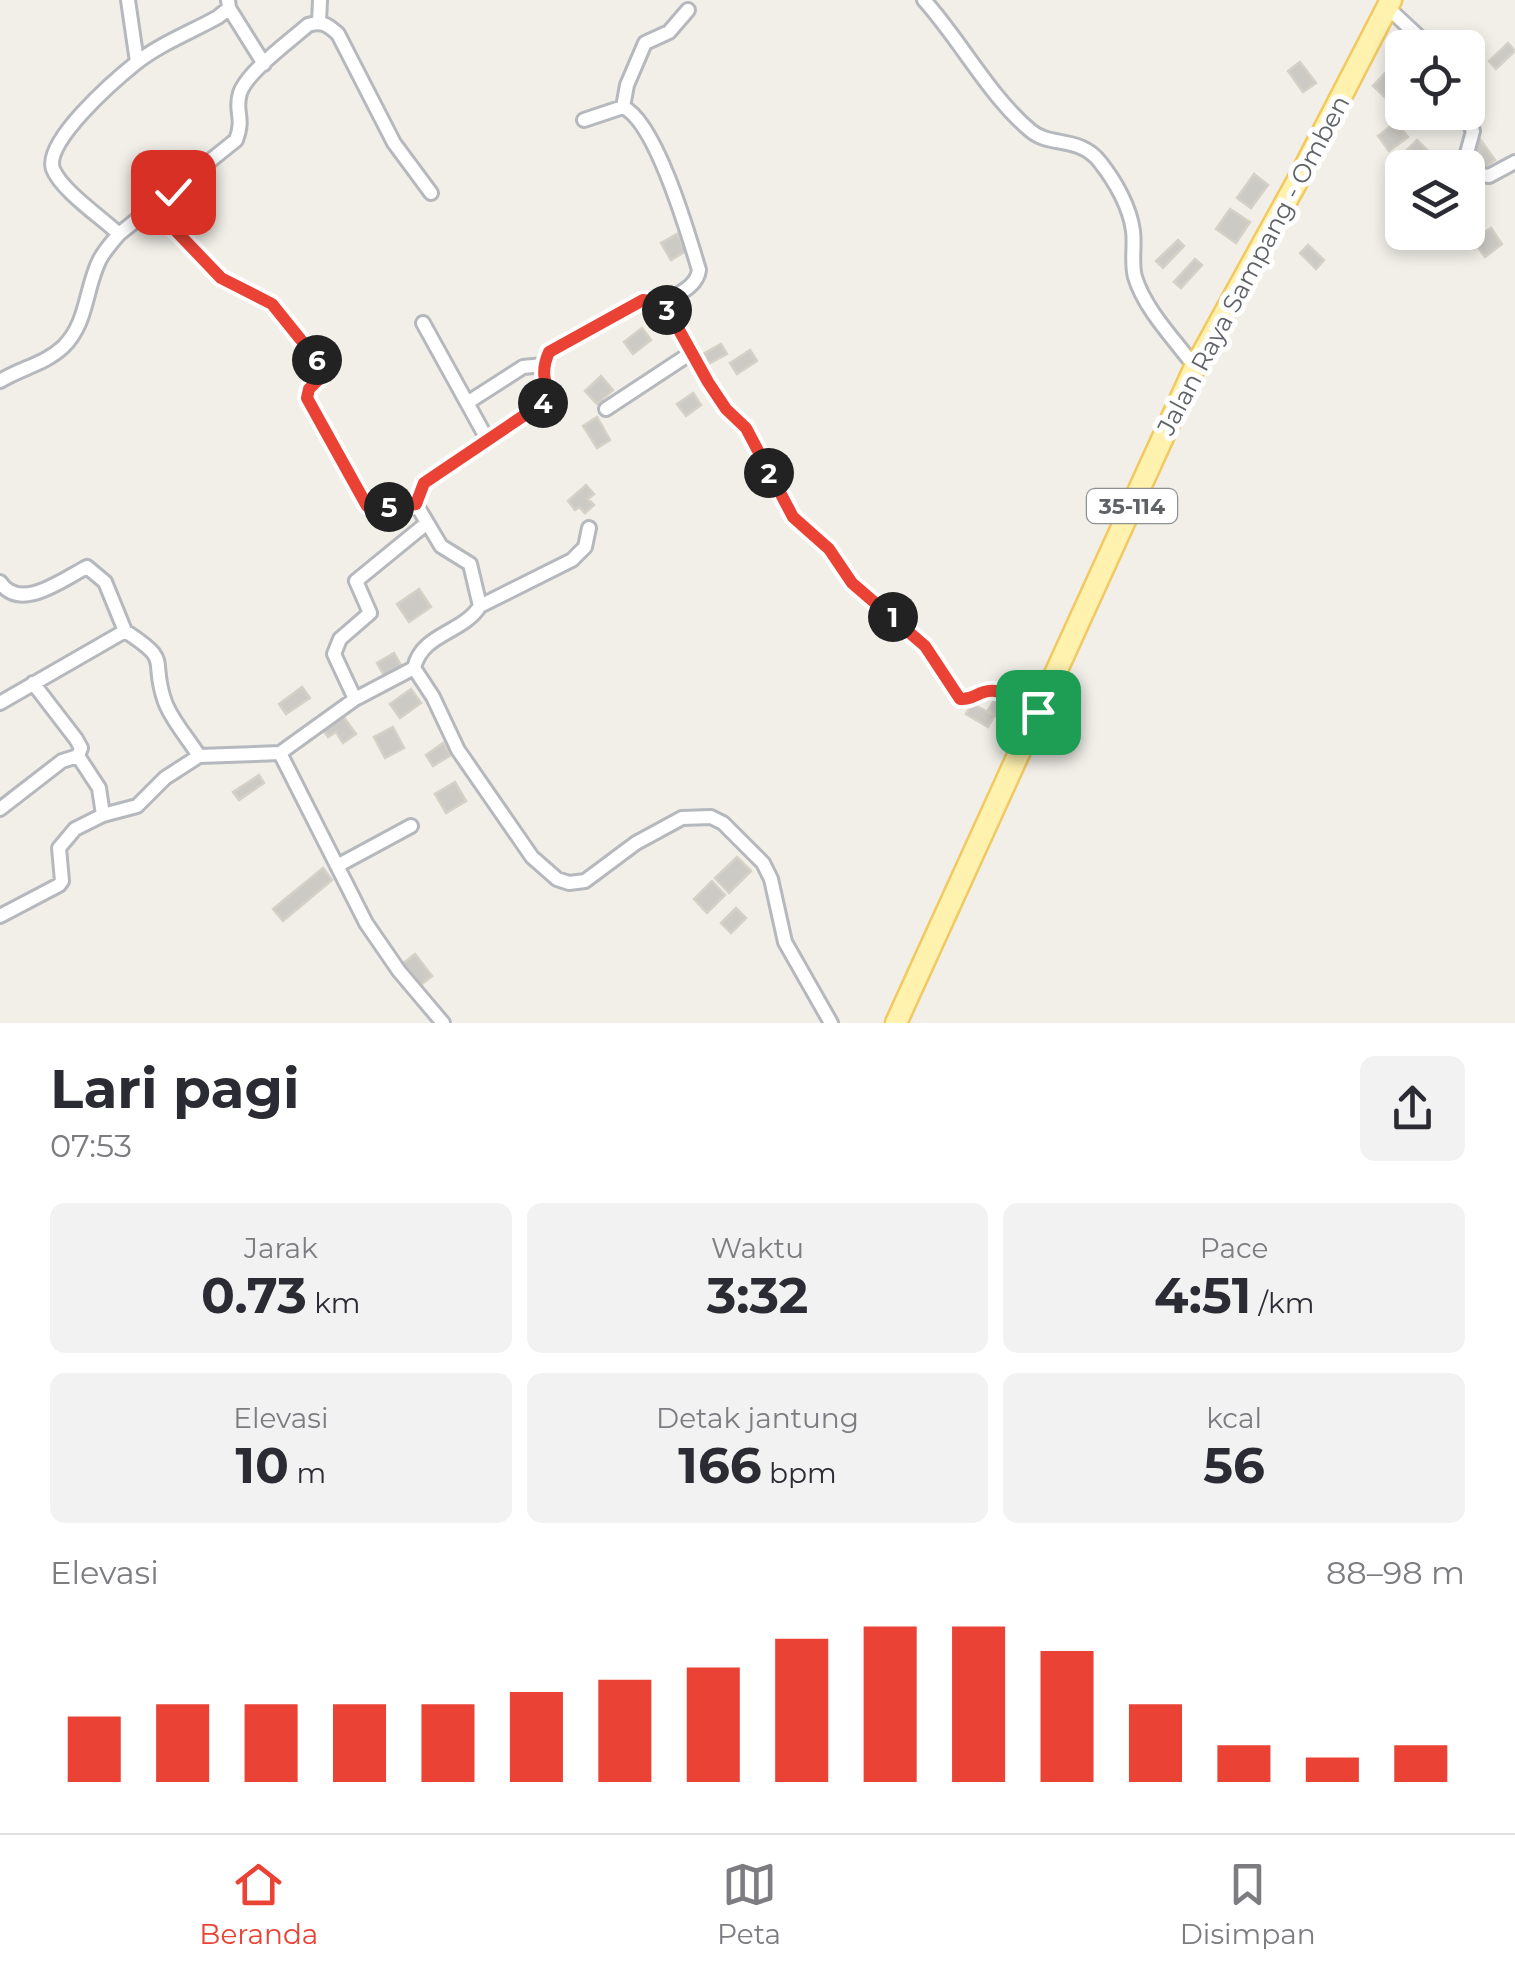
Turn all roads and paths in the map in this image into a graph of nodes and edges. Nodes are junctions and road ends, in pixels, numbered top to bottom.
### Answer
1 (128, 0) edge
2 (320, 0) edge
3 (924, 0) edge
4 (228, 4) edge
5 (1389, 4) edge
6 (688, 10) dead end
7 (319, 22) junction
8 (1414, 30) edge
9 (138, 62) junction
10 (264, 64) junction
11 (623, 106) junction
12 (584, 120) dead end
13 (1472, 130) edge
14 (1515, 162) edge
15 (431, 194) dead end
16 (154, 208) junction
17 (119, 234) junction
18 (664, 303) junction
19 (423, 323) dead end
20 (691, 353) junction
21 (543, 365) junction
22 (1195, 367) junction
23 (0, 381) edge
24 (467, 403) junction
25 (606, 409) dead end
26 (488, 439) junction
27 (416, 504) junction
28 (427, 523) junction
29 (588, 528) dead end
30 (0, 582) edge
31 (480, 606) junction
32 (125, 631) junction
33 (414, 668) junction
34 (33, 683) junction
35 (356, 700) junction
36 (0, 703) edge
37 (1038, 712) junction
38 (280, 753) junction
39 (78, 756) junction
40 (199, 756) junction
41 (0, 809) edge
42 (103, 815) junction
43 (411, 826) dead end
44 (338, 866) junction
45 (0, 916) edge
46 (443, 1023) edge
47 (831, 1023) edge
48 (896, 1023) edge

1 - 9 street
2 - 7 street
3 - 22 street
4 - 9 street
4 - 10 street
5 - 8 street
5 - 22 main road, Jalan Raya Sampang - Omben / 35-114
6 - 11 street
7 - 10 street
7 - 15 street
9 - 17 street
10 - 16 street
11 - 12 street
11 - 18 street
13 - 14 street
16 - 17 street
16 - 27 street
17 - 23 street
18 - 20 street
18 - 21 street
19 - 24 street
20 - 25 street
20 - 37 street
21 - 24 street
21 - 26 street
22 - 37 main road, Jalan Raya Sampang - Omben / 35-114
24 - 26 street
26 - 27 street
27 - 28 street
28 - 31 street
28 - 35 street
29 - 31 street
30 - 32 street
31 - 33 street
32 - 34 street
32 - 40 street
33 - 35 street
33 - 47 street
34 - 36 street
34 - 39 street
35 - 38 street
37 - 48 main road, Jalan Raya Sampang - Omben / 35-114
38 - 40 street
38 - 44 street
39 - 41 street
39 - 42 street
40 - 42 street
42 - 45 street
43 - 44 street
44 - 46 street

